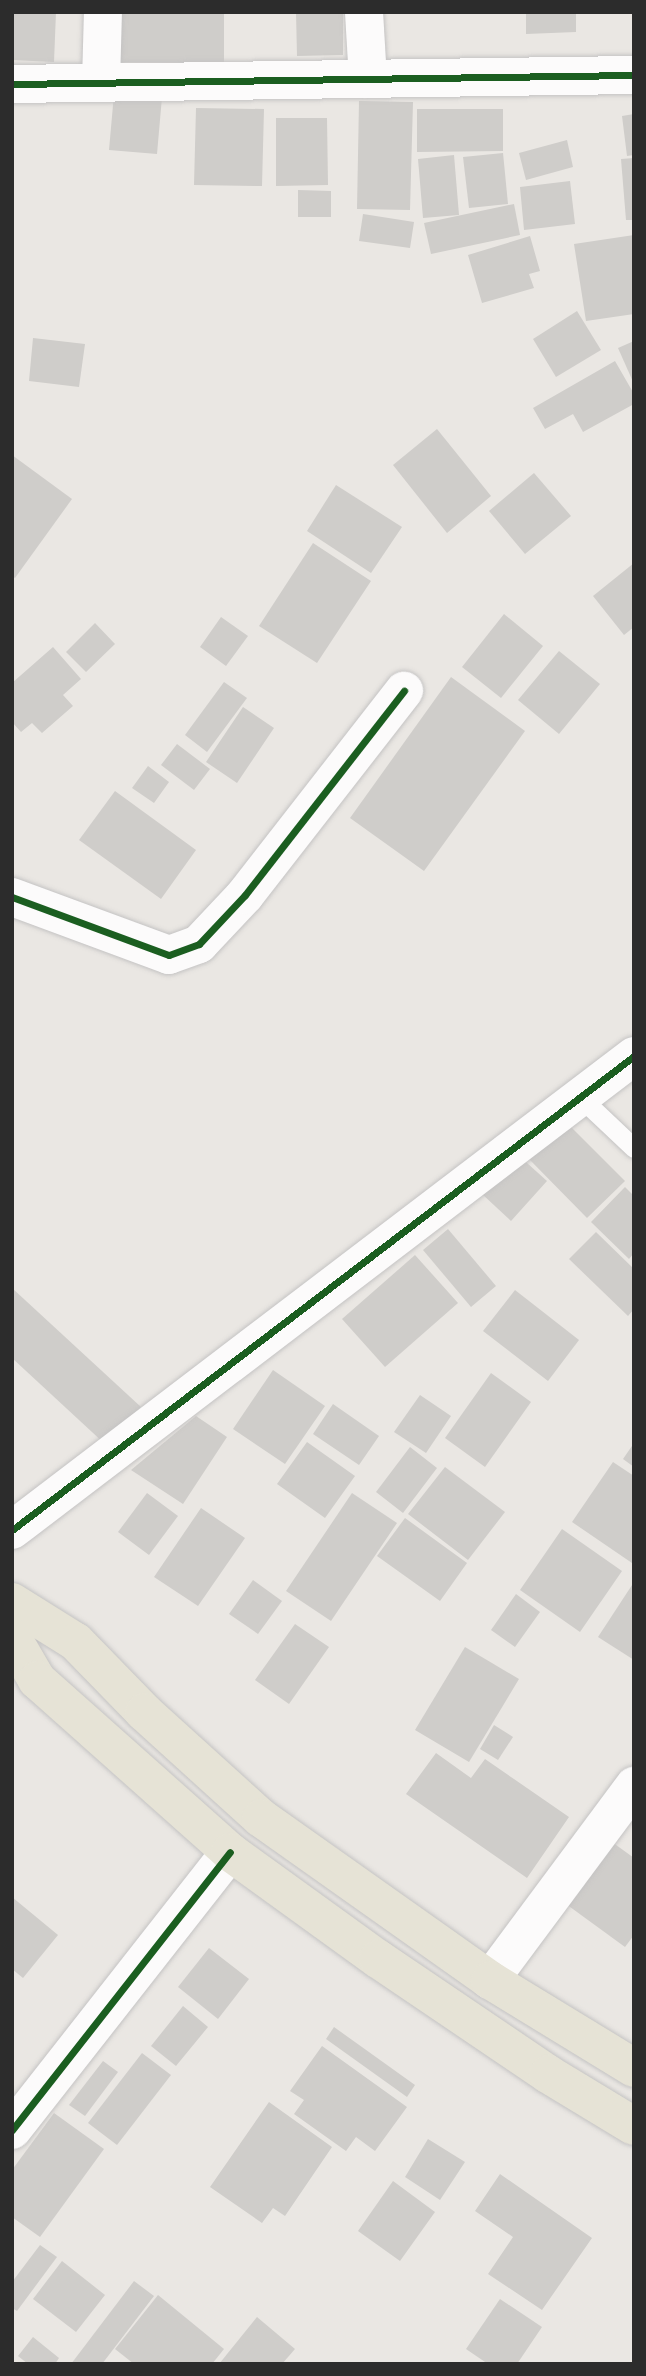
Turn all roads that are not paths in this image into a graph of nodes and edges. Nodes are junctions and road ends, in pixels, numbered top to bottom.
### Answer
1 (103, 12) edge
2 (364, 12) edge
3 (634, 75) edge
4 (368, 79) junction
5 (100, 82) junction
6 (12, 84) edge
7 (404, 691) dead end
8 (12, 897) edge
9 (634, 1056) edge
10 (580, 1097) junction
11 (634, 1148) edge
12 (12, 1530) edge
13 (12, 1602) edge
14 (12, 1637) edge
15 (634, 1786) edge
16 (230, 1852) junction
17 (490, 1980) junction
18 (634, 2068) edge
19 (634, 2126) edge
20 (12, 2130) edge

1 - 5 street
2 - 4 street
3 - 4 street
4 - 5 street
5 - 6 street
7 - 8 street
9 - 10 street
10 - 11 lane
10 - 12 street
13 - 17 main road
14 - 16 main road
15 - 17 street
16 - 19 main road
16 - 20 street
17 - 18 main road

